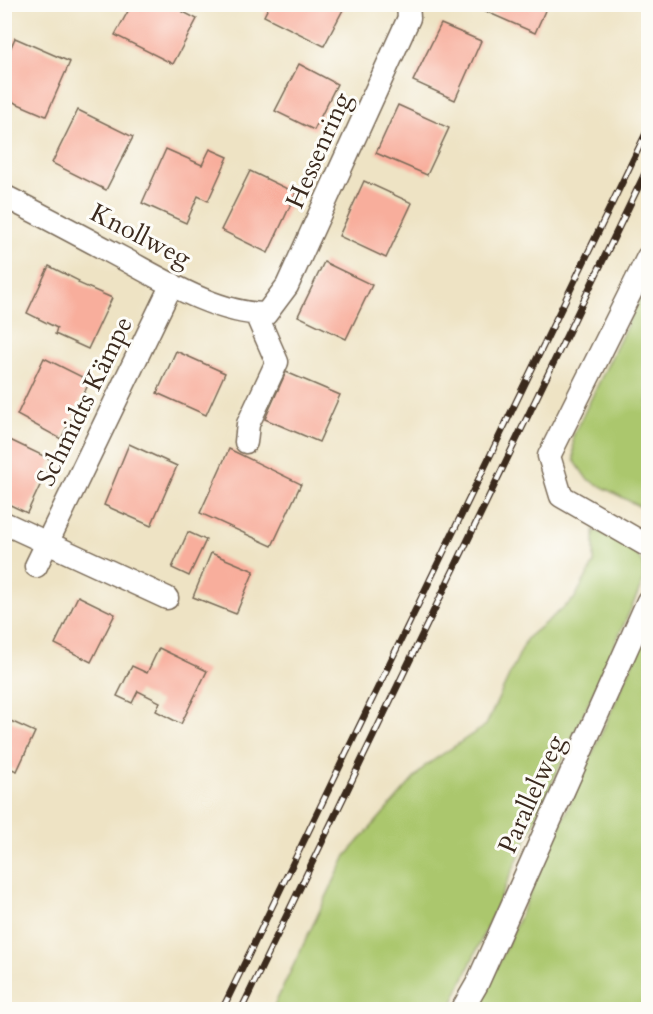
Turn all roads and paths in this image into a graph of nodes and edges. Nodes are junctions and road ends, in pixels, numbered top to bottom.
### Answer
1 (408, 4) edge
2 (4, 196) edge
3 (648, 257) edge
4 (172, 284) junction
5 (261, 314) junction
6 (246, 442) dead end
7 (4, 523) edge
8 (47, 542) junction
9 (648, 546) edge
10 (36, 567) dead end
11 (167, 598) dead end
12 (648, 601) edge
13 (462, 1010) edge

1 - 5 street, Hessenring
2 - 4 street, Knollweg
3 - 9 street
4 - 5 street, Knollweg
4 - 8 street, Schmidts Kämpe
5 - 6 street
7 - 8 street
8 - 10 street, Schmidts Kämpe
8 - 11 street
12 - 13 street, Parallelweg

